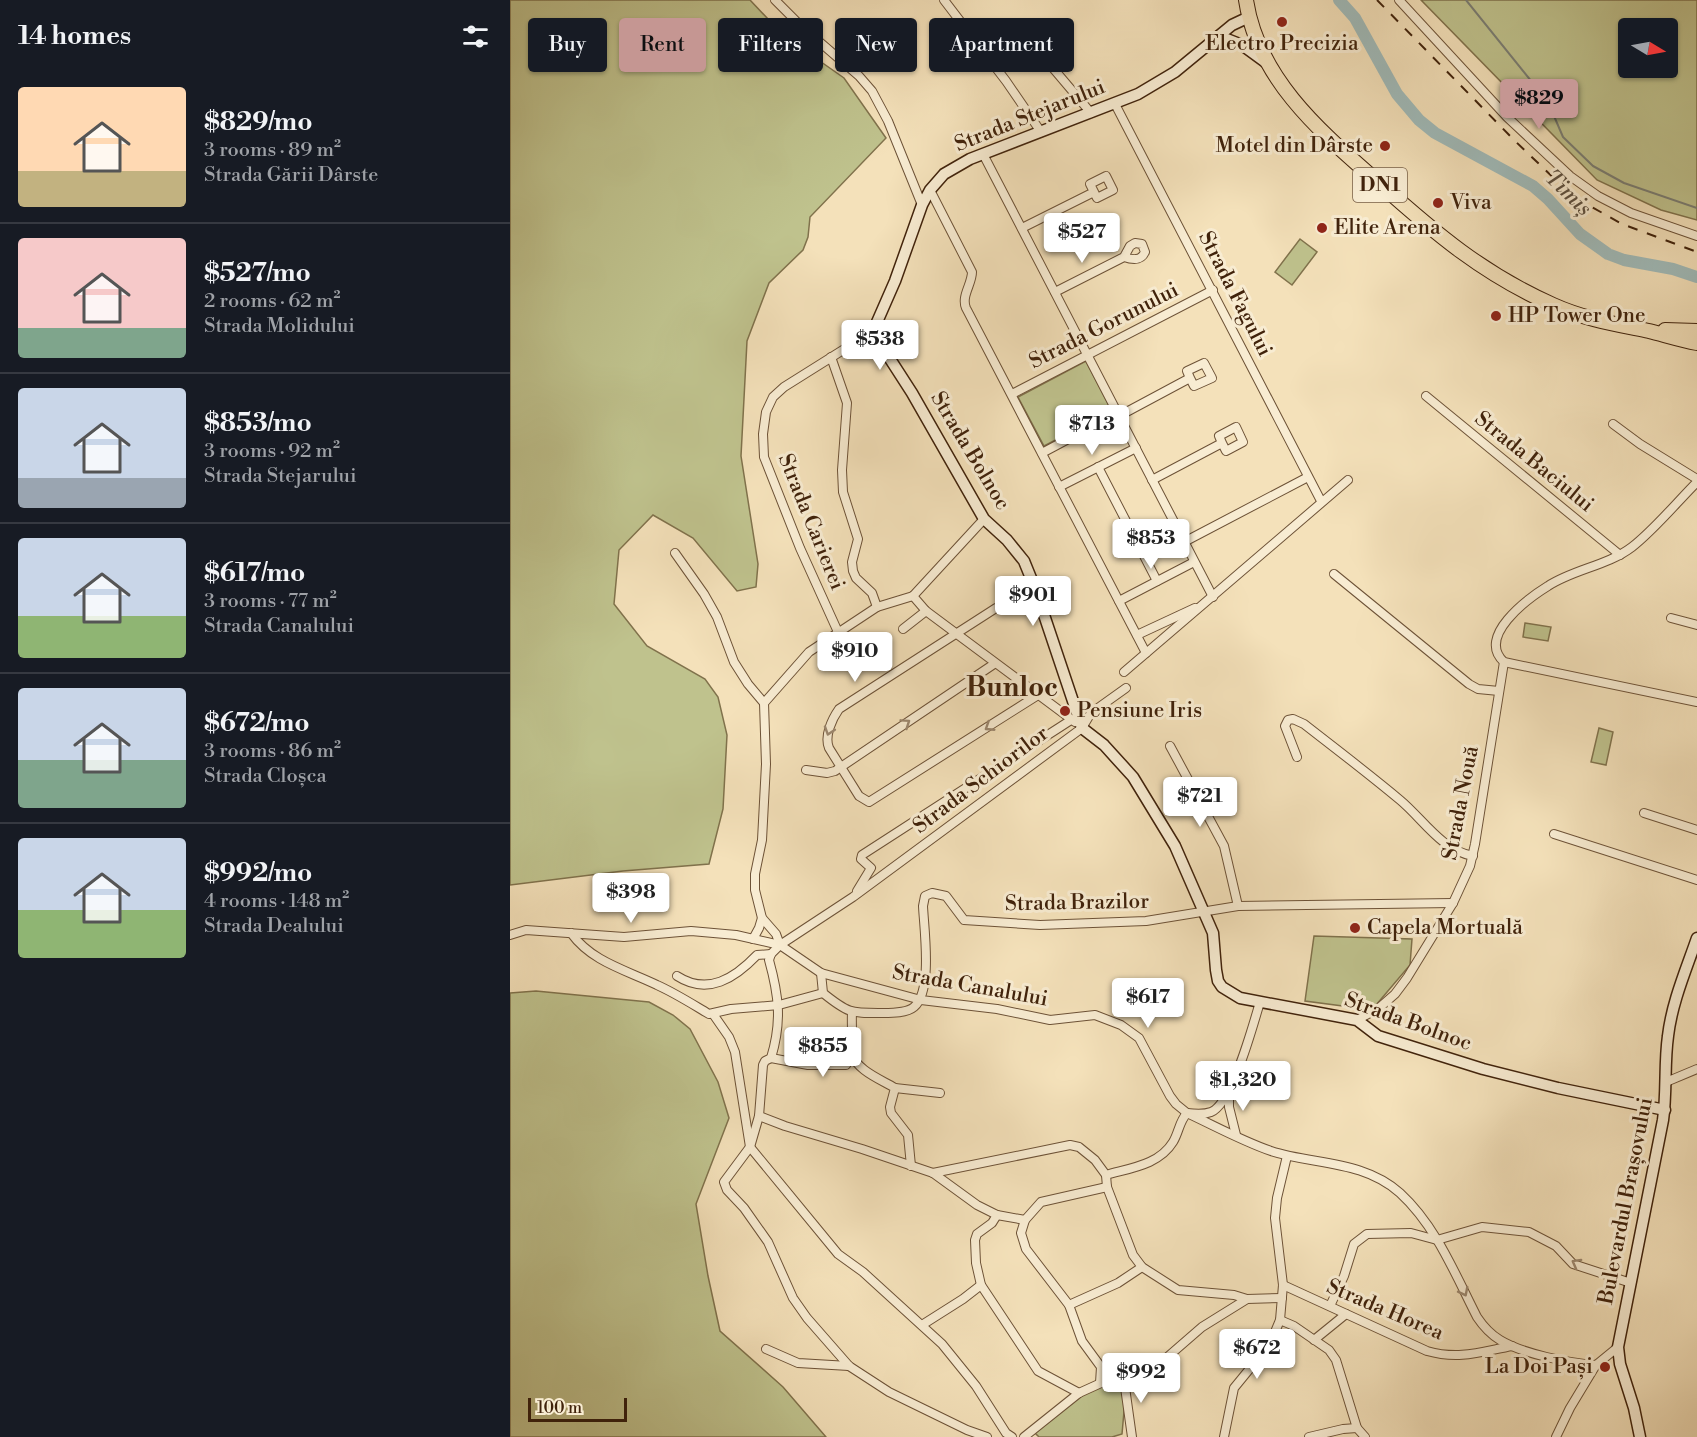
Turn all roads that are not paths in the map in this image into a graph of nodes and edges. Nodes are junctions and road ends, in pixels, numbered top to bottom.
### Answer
1 (775, 0) edge
2 (944, 0) edge
3 (1246, 0) edge
4 (1399, 0) edge
5 (1249, 17) junction
6 (1219, 36) junction
7 (1270, 67) junction
8 (1056, 72) edge
9 (1115, 104) junction
10 (1091, 113) junction
11 (1041, 132) junction
12 (983, 153) junction
13 (930, 190) junction
14 (1094, 192) dead end
15 (922, 205) junction
16 (1022, 228) junction
17 (1697, 236) edge
18 (1124, 257) dead end
19 (1213, 290) junction
20 (1055, 292) junction
21 (1647, 331) junction
22 (1697, 331) edge
23 (870, 333) junction
24 (1697, 343) edge
25 (1088, 354) junction
26 (831, 357) junction
27 (1190, 378) dead end
28 (1012, 394) junction
29 (1426, 396) dead end
30 (1118, 414) junction
31 (1613, 424) dead end
32 (1222, 443) dead end
33 (1136, 448) junction
34 (1042, 453) junction
35 (1098, 467) junction
36 (1308, 477) junction
37 (1152, 480) junction
38 (1348, 480) dead end
39 (1697, 480) edge
40 (1059, 487) junction
41 (1321, 501) junction
42 (984, 519) junction
43 (1184, 542) junction
44 (675, 553) dead end
45 (1620, 555) junction
46 (1194, 561) junction
47 (1334, 574) dead end
48 (1157, 582) junction
49 (913, 596) junction
50 (1213, 597) junction
51 (1119, 601) junction
52 (1202, 605) junction
53 (878, 607) junction
54 (996, 608) dead end
55 (926, 611) junction
56 (1671, 618) dead end
57 (1697, 625) edge
58 (903, 629) dead end
59 (838, 632) junction
60 (957, 635) junction
61 (1137, 635) junction
62 (1146, 653) junction
63 (1504, 662) junction
64 (994, 663) junction
65 (1124, 672) dead end
66 (1126, 688) dead end
67 (1499, 691) junction
68 (1038, 695) junction
69 (1697, 702) edge
70 (764, 703) junction
71 (1071, 720) junction
72 (1082, 728) junction
73 (1170, 746) dead end
74 (1297, 757) dead end
75 (840, 767) junction
76 (806, 770) dead end
77 (1644, 813) dead end
78 (1697, 830) edge
79 (1554, 834) dead end
80 (1473, 856) junction
81 (1697, 880) edge
82 (853, 897) junction
83 (1453, 903) junction
84 (1238, 906) junction
85 (1205, 911) junction
86 (762, 918) junction
87 (571, 933) junction
88 (510, 934) edge
89 (1697, 938) edge
90 (753, 939) junction
91 (780, 945) junction
92 (771, 954) junction
93 (820, 973) junction
94 (677, 976) dead end
95 (823, 993) junction
96 (921, 1000) junction
97 (1260, 1002) junction
98 (779, 1005) junction
99 (852, 1013) junction
100 (713, 1014) junction
101 (1357, 1020) junction
102 (850, 1052) junction
103 (771, 1058) junction
104 (1697, 1069) edge
105 (1666, 1082) junction
106 (895, 1088) junction
107 (1229, 1092) junction
108 (940, 1093) dead end
109 (1665, 1110) junction
110 (1187, 1113) junction
111 (759, 1116) junction
112 (1236, 1135) junction
113 (750, 1147) junction
114 (1287, 1155) junction
115 (911, 1166) junction
116 (933, 1173) junction
117 (1106, 1175) junction
118 (1107, 1188) junction
119 (997, 1215) junction
120 (1025, 1220) junction
121 (1437, 1240) junction
122 (1142, 1267) junction
123 (1631, 1283) junction
124 (981, 1285) junction
125 (1283, 1285) junction
126 (1282, 1298) junction
127 (1247, 1299) junction
128 (1069, 1305) junction
129 (1330, 1306) junction
130 (1346, 1314) junction
131 (1280, 1320) junction
132 (922, 1325) junction
133 (1314, 1340) junction
134 (1512, 1346) junction
135 (1618, 1347) junction
136 (766, 1349) dead end
137 (1596, 1365) junction
138 (849, 1366) junction
139 (1123, 1373) junction
140 (1100, 1383) junction
141 (1079, 1393) junction
142 (1357, 1428) junction
143 (987, 1437) edge
144 (1012, 1437) edge
145 (1024, 1437) edge
146 (1132, 1437) edge
147 (1224, 1437) edge
148 (1309, 1437) edge
149 (1365, 1437) edge
150 (1556, 1437) edge
151 (1640, 1437) edge

1 - 15 street
2 - 11 street
3 - 5 highway, DN1
4 - 17 street
5 - 6 street, Strada Stejarului
5 - 7 highway, DN1
6 - 7 street
6 - 9 street, Strada Stejarului
7 - 21 highway, DN1
8 - 10 street
9 - 10 street, Strada Stejarului
9 - 19 street, Strada Fagului
10 - 11 street, Strada Stejarului
11 - 12 street, Strada Stejarului
12 - 13 street, Strada Stejarului
12 - 16 street
13 - 15 street
13 - 28 street
14 - 16 street
15 - 23 street
16 - 20 street
18 - 20 street
19 - 25 street, Strada Gorunului
19 - 36 street, Strada Fagului
20 - 25 street
21 - 22 highway
21 - 24 highway, DN1
23 - 26 street, Strada Carierei
23 - 42 street, Strada Bolnoc
25 - 28 street, Strada Gorunului
25 - 30 street
26 - 53 street
26 - 59 street, Strada Carierei
27 - 30 street
28 - 34 street
29 - 45 street, Strada Baciului
30 - 33 street
30 - 34 street
31 - 39 street
32 - 37 street
33 - 35 street
33 - 37 street
34 - 40 street
35 - 40 street
35 - 48 street
36 - 41 street, Strada Fagului
36 - 43 street
37 - 43 street
38 - 41 street
39 - 45 street, Strada Nouă
40 - 51 street
41 - 50 street
42 - 49 street
42 - 72 street, Strada Bolnoc
43 - 46 street
44 - 70 street
45 - 63 street, Strada Nouă
46 - 48 street
46 - 50 street
47 - 67 street
48 - 51 street
49 - 53 street
49 - 55 street
50 - 52 street
51 - 61 street
52 - 61 street
52 - 62 street
53 - 59 street
54 - 60 street
55 - 58 street
55 - 60 street
56 - 57 street
59 - 70 street
60 - 64 street
60 -> 75 street
61 - 62 street
62 - 65 street
63 - 67 street, Strada Nouă
63 - 69 street
64 - 68 street
75 -> 64 street
66 - 72 street, Strada Schiorilor
67 - 80 street, Strada Nouă
68 - 71 street
68 -> 75 street
70 - 86 street
71 - 72 street
71 - 82 street, Strada Schiorilor
72 - 82 street, Strada Schiorilor
72 - 85 street, Strada Bolnoc
73 - 84 street
74 - 80 street
75 - 76 street
77 - 78 street
79 - 81 street
80 - 83 street, Strada Nouă
82 - 91 street, Strada Schiorilor
83 - 84 street, Strada Brazilor
83 - 101 street, Strada Nouă
84 - 85 street, Strada Brazilor
85 - 96 street, Strada Brazilor
85 - 97 street, Strada Bolnoc
86 - 90 street
86 - 91 street
87 - 88 street
87 - 90 street
87 - 100 street
89 - 105 street, Bulevardul Brașovului
90 - 91 street
91 - 92 street, Strada Schiorilor
91 - 93 street, Strada Canalului
92 - 94 street
92 - 98 street
93 - 95 street
93 - 96 street, Strada Canalului
95 - 98 street
95 - 99 street
96 - 99 street
96 - 110 street, Strada Canalului
97 - 101 street, Strada Bolnoc
97 - 107 street
98 - 100 street
98 - 103 street
99 - 102 street
100 - 113 street
101 - 109 street, Strada Bolnoc
102 - 103 street
102 - 106 street
103 - 111 street
104 - 105 street
105 - 109 street, Bulevardul Brașovului
106 - 108 street
106 - 115 street
107 - 110 street
107 - 112 street
109 - 123 street, Bulevardul Brașovului
110 - 112 street, Strada Canalului
110 - 117 street
111 - 113 street
111 - 115 street
112 - 114 street, Strada Canalului
113 - 132 street
113 - 138 street
114 - 121 street, Strada Canalului
114 - 125 street
115 - 116 street
116 - 117 street
116 - 119 street
117 - 118 street
118 - 120 street
118 - 122 street
119 - 120 street
119 - 124 street
120 - 128 street
123 -> 121 street
121 - 129 street
121 -> 134 street, Strada Canalului
122 - 127 street
122 - 128 street
123 - 135 street, Bulevardul Brașovului
124 - 132 street
124 - 141 street
125 - 126 street
125 - 129 street, Strada Horea
126 - 127 street
126 - 131 street
127 - 139 street
128 - 140 street
129 - 130 street, Strada Horea
130 - 133 street
130 - 134 street, Strada Horea
131 - 133 street
131 - 147 street
132 - 144 street
133 - 142 street
134 - 137 street
135 - 137 street
135 - 151 street, Bulevardul Brașovului
136 - 138 street
137 - 150 street
138 - 143 street
139 - 140 street
139 - 146 street
140 - 141 street
141 - 145 street
142 - 148 street
142 - 149 street

